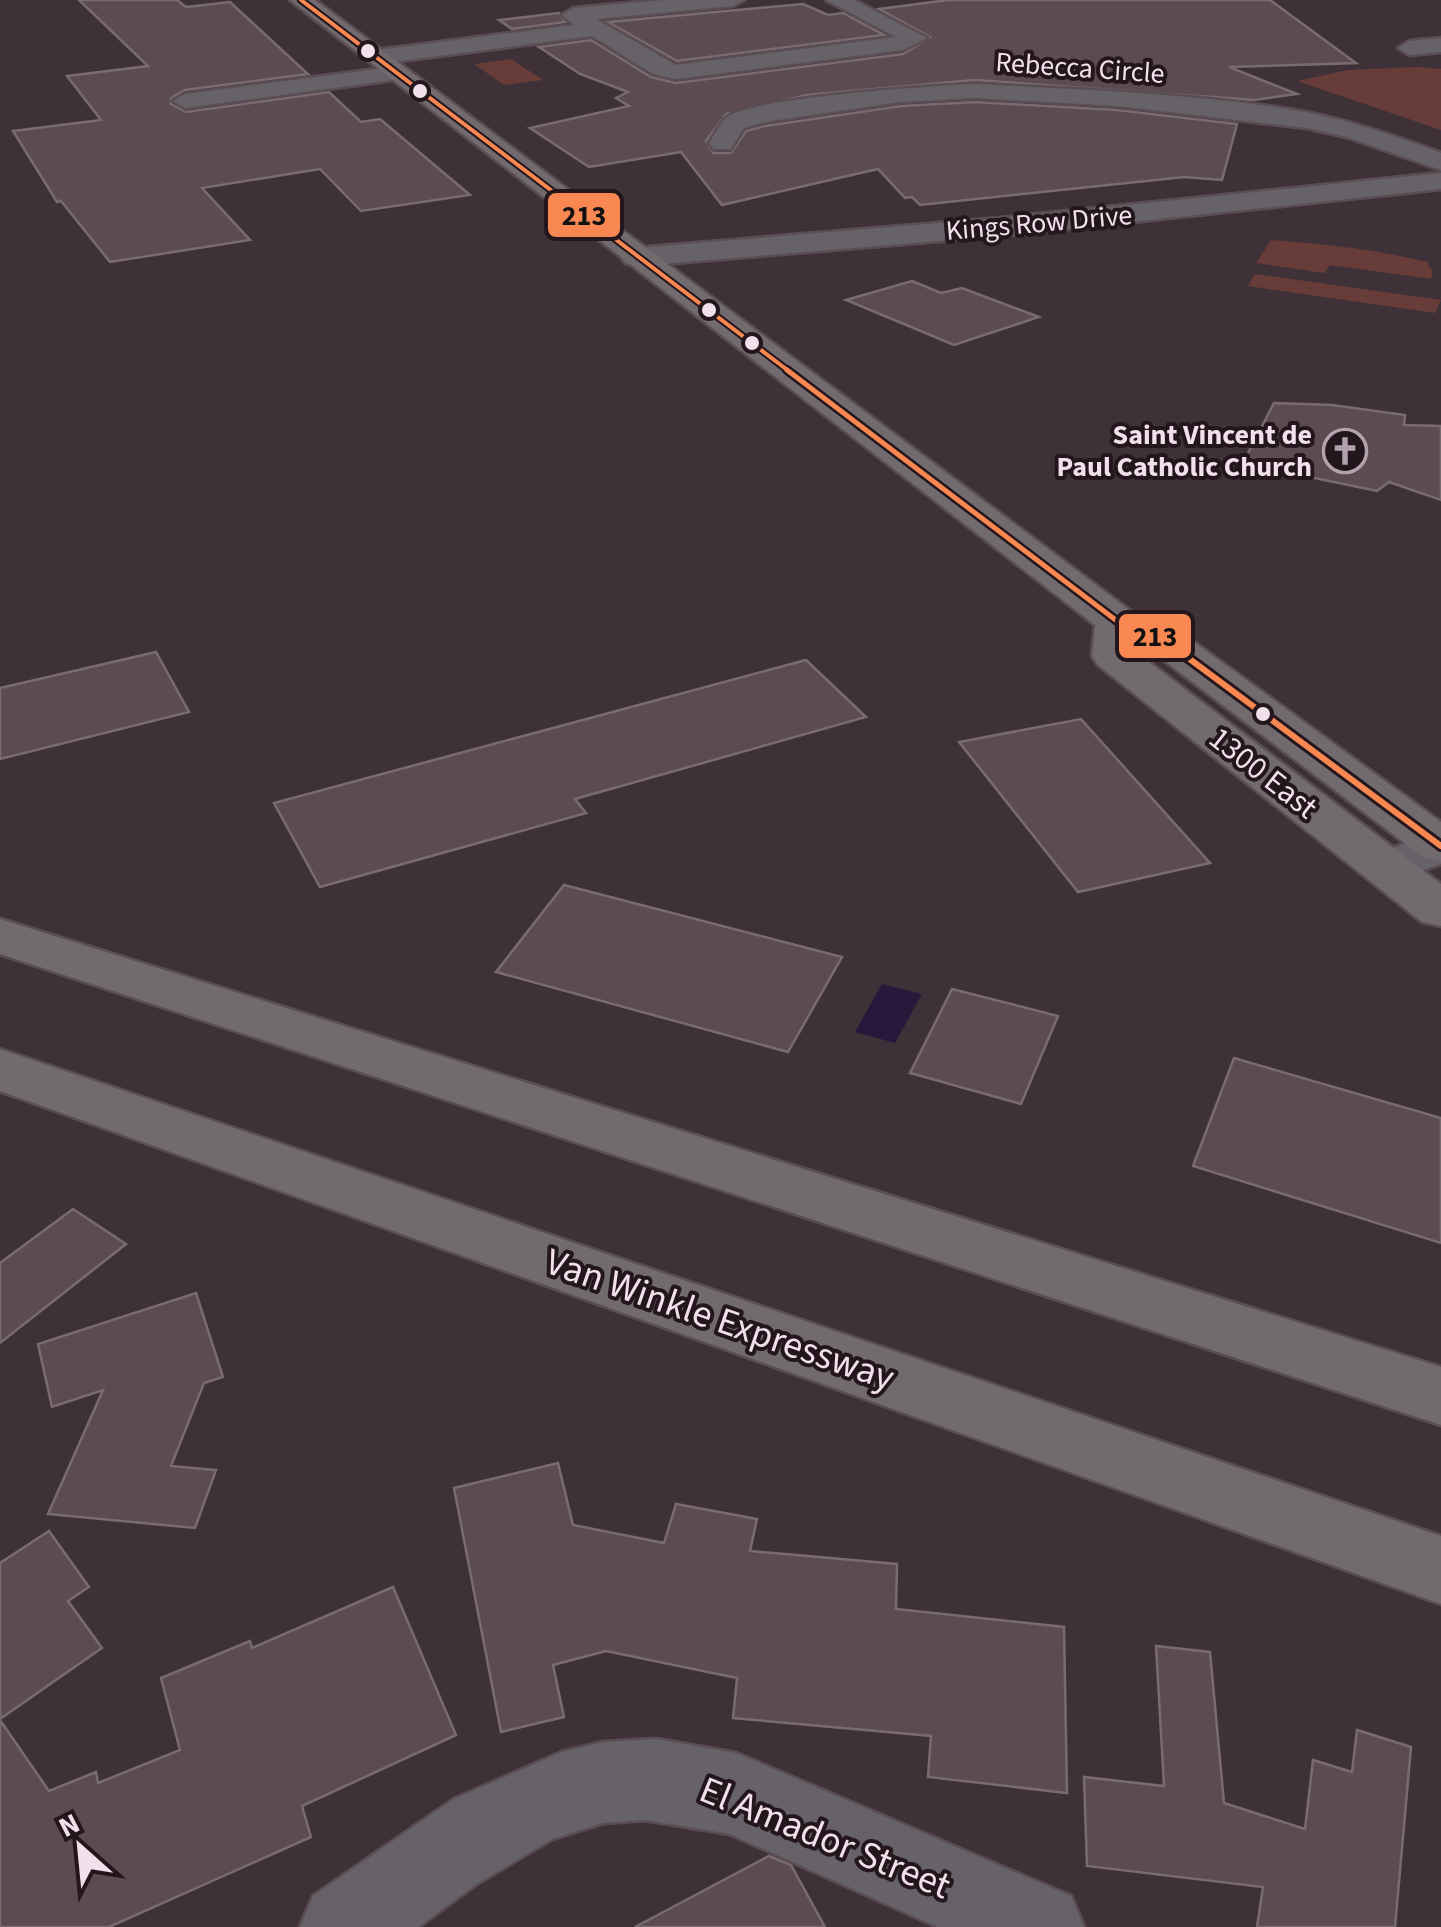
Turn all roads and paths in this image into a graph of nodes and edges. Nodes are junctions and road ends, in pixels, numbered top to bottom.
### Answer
1 (301, 0) edge
2 (733, 0) edge
3 (837, 0) edge
4 (370, 24) dead end
5 (336, 26) junction
6 (596, 30) junction
7 (1441, 45) edge
8 (1409, 48) dead end
9 (388, 65) junction
10 (185, 101) dead end
11 (722, 143) dead end
12 (1441, 162) edge
13 (1441, 182) edge
14 (636, 257) junction
15 (1116, 621) junction
16 (1441, 847) edge
17 (1385, 867) junction
18 (1441, 910) edge
19 (0, 936) edge
20 (0, 1068) edge
21 (1441, 1396) edge
22 (1441, 1570) edge
23 (347, 1926) edge
24 (1040, 1927) edge

1 - 5 main road, 1300 East
2 - 6 street
3 - 6 street
4 - 5 street
5 - 9 main road, 1300 East
6 - 9 street
7 - 8 street
9 - 10 street
9 - 14 main road, 1300 East
11 - 12 street, Rebecca Circle
13 - 14 street, Kings Row Drive
14 - 15 main road, 1300 East
15 - 16 main road, 1300 East
15 - 17 main road, 1300 East
16 - 17 street
17 - 18 main road, 1300 East
19 - 21 main road
20 - 22 main road, Van Winkle Expressway
23 - 24 street, El Amador Street

